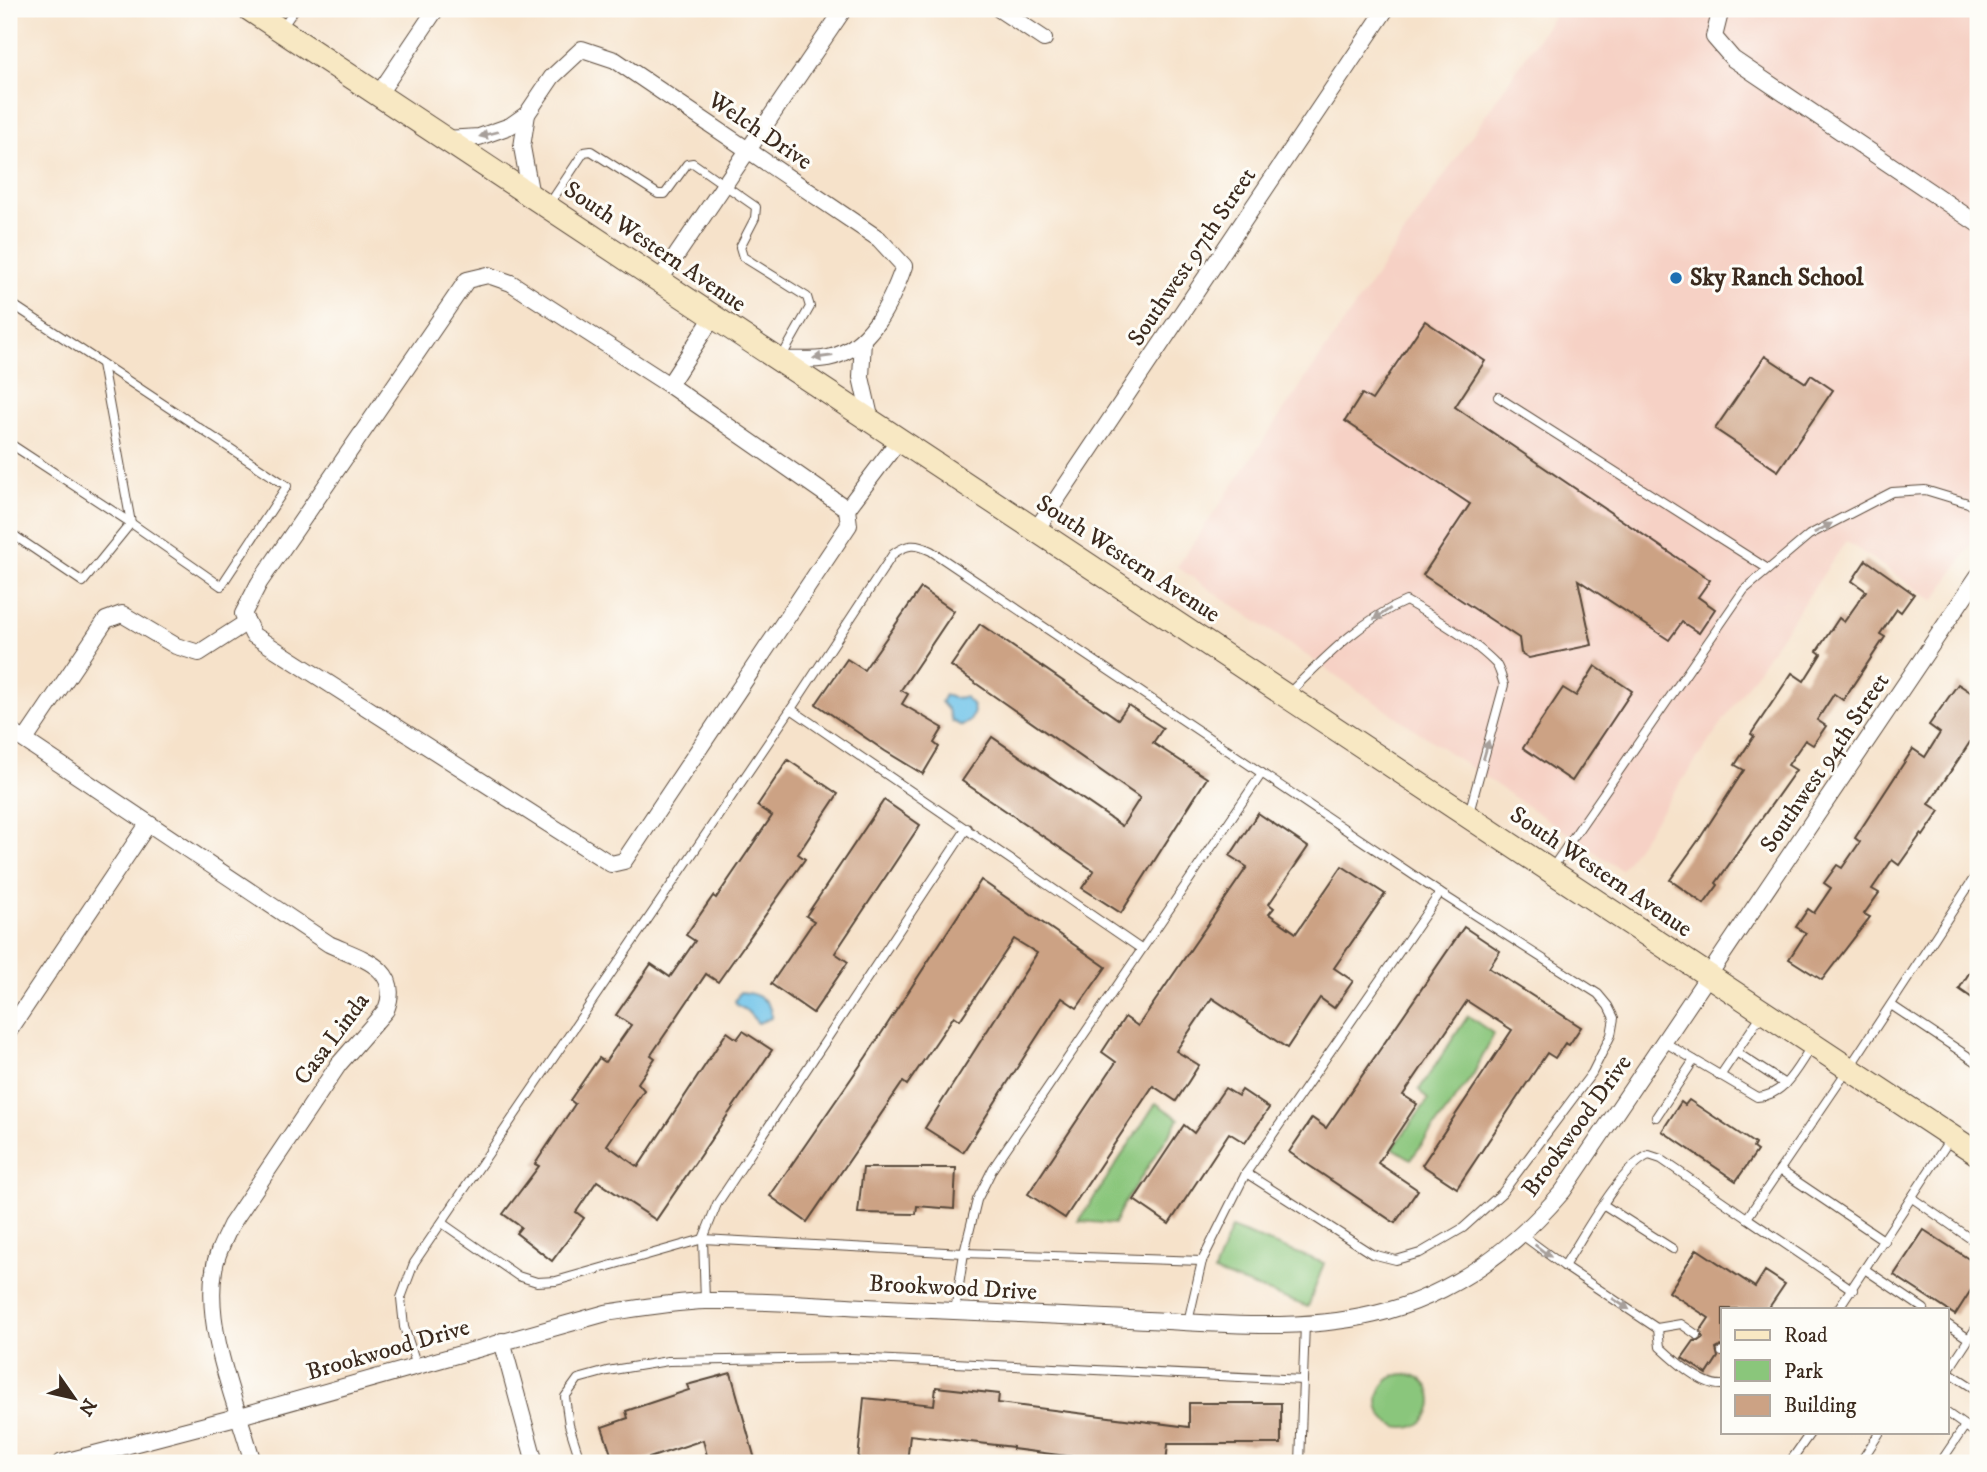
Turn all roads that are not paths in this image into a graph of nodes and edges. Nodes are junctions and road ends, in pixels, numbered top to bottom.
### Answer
1 (249, 9) edge
2 (295, 9) edge
3 (436, 9) edge
4 (844, 9) edge
5 (999, 9) edge
6 (1386, 9) edge
7 (1721, 9) edge
8 (281, 30) junction
9 (1044, 39) dead end
10 (378, 95) junction
11 (527, 114) junction
12 (445, 139) junction
13 (748, 150) junction
14 (725, 185) junction
15 (539, 202) junction
16 (1978, 224) edge
17 (659, 281) junction
18 (9, 302) edge
19 (713, 317) junction
20 (863, 340) junction
21 (779, 360) junction
22 (102, 364) junction
23 (668, 385) junction
24 (1498, 397) dead end
25 (871, 421) junction
26 (899, 440) junction
27 (9, 443) edge
28 (847, 509) junction
29 (1978, 509) edge
30 (131, 523) junction
31 (1036, 530) junction
32 (9, 532) edge
33 (1768, 569) junction
34 (1978, 576) edge
35 (247, 622) junction
36 (1287, 695) junction
37 (791, 709) junction
38 (9, 730) edge
39 (24, 740) junction
40 (1262, 773) junction
41 (1468, 816) junction
42 (148, 824) junction
43 (967, 828) junction
44 (1551, 870) junction
45 (1978, 872) edge
46 (1440, 893) junction
47 (1141, 949) junction
48 (1709, 975) junction
49 (1891, 1005) junction
50 (1764, 1012) junction
51 (9, 1031) edge
52 (1664, 1042) junction
53 (1813, 1044) junction
54 (1736, 1052) junction
55 (1693, 1060) junction
56 (1978, 1063) edge
57 (1849, 1069) junction
58 (1720, 1076) junction
59 (1785, 1084) junction
60 (1656, 1117) dead end
61 (1952, 1137) junction
62 (1978, 1154) edge
63 (1780, 1170) junction
64 (1246, 1172) junction
65 (1912, 1198) junction
66 (1604, 1205) junction
67 (1747, 1218) junction
68 (442, 1223) junction
69 (1522, 1235) junction
70 (703, 1240) junction
71 (1885, 1241) junction
72 (1978, 1244) edge
73 (1673, 1249) dead end
74 (964, 1253) junction
75 (1202, 1261) junction
76 (1564, 1266) junction
77 (1866, 1270) junction
78 (1853, 1290) junction
79 (705, 1301) junction
80 (1839, 1308) edge
81 (1923, 1308) edge
82 (955, 1311) junction
83 (1188, 1322) junction
84 (1305, 1324) junction
85 (1948, 1325) edge
86 (1978, 1325) edge
87 (1657, 1328) junction
88 (1697, 1335) dead end
89 (1969, 1339) junction
90 (502, 1341) junction
91 (417, 1366) junction
92 (1948, 1370) edge
93 (1948, 1373) edge
94 (1303, 1380) junction
95 (1721, 1385) edge
96 (1978, 1391) edge
97 (1948, 1414) edge
98 (240, 1416) junction
99 (1965, 1426) junction
100 (1810, 1434) edge
101 (1879, 1434) edge
102 (1978, 1435) edge
103 (60, 1463) edge
104 (253, 1463) edge
105 (535, 1463) edge
106 (580, 1463) edge
107 (1300, 1463) edge
108 (1529, 1463) edge
109 (1538, 1463) edge
110 (1789, 1463) edge
111 (1860, 1463) edge
112 (1940, 1463) edge

1 - 8 main road, South Western Avenue
2 - 8 lane
3 - 10 street
4 - 13 street
5 - 9 street
6 - 31 street, Southwest 97th Street
7 - 16 street
8 - 10 main road, South Western Avenue
10 - 12 main road, South Western Avenue
11 -> 12 street, Welch Drive
11 - 13 street, Welch Drive
11 - 15 street, Welch Drive
12 - 15 main road, South Western Avenue
13 - 14 street
13 - 20 street, Welch Drive
14 - 15 lane
14 - 17 street
14 - 21 lane
15 - 17 main road, South Western Avenue
17 - 19 main road, South Western Avenue
18 - 22 lane
19 - 21 main road, South Western Avenue
19 - 23 street
20 -> 21 street, Welch Drive
20 - 25 street
21 - 25 main road, South Western Avenue
22 - 30 lane
22 - 30 lane
23 - 28 street
23 - 35 street
24 - 33 lane
25 - 26 main road, South Western Avenue
26 - 28 street
26 - 31 main road, South Western Avenue
27 - 30 lane
28 - 35 street
33 -> 29 lane
30 - 32 lane
31 - 36 main road, South Western Avenue
33 - 44 lane
34 - 48 street, Southwest 94th Street
35 - 39 street
36 - 41 main road, South Western Avenue
41 -> 36 lane
37 - 40 lane
37 - 43 lane
37 - 68 lane
38 - 39 street, Casa Linda
39 - 42 street, Casa Linda
40 - 46 lane
40 - 47 lane
41 - 44 main road, South Western Avenue
42 - 51 street
42 - 98 street, Casa Linda
43 - 47 lane
43 - 70 lane
44 - 48 main road, South Western Avenue
45 - 49 lane
46 - 64 lane
46 - 64 lane
47 - 74 lane
48 - 50 main road, South Western Avenue
48 - 52 street, Brookwood Drive
49 - 56 lane
49 - 57 lane
50 - 53 main road, South Western Avenue
50 - 54 lane
52 - 55 lane
52 - 69 street, Brookwood Drive
53 - 57 main road, South Western Avenue
53 - 59 lane
54 - 58 lane
54 - 59 lane
55 - 58 lane
55 - 60 lane
57 - 61 main road, South Western Avenue
57 - 63 lane
58 - 59 lane
61 - 62 main road, South Western Avenue
61 - 65 lane
63 - 67 lane
63 - 71 lane
64 - 75 lane
65 - 71 lane
65 - 72 lane
66 - 67 lane
66 - 73 lane
66 - 76 lane
67 - 78 lane
68 - 70 lane
68 - 91 lane
69 -> 76 lane
69 - 84 street, Brookwood Drive
70 - 74 lane
70 - 79 lane
71 - 77 lane
74 - 75 lane
74 - 82 lane
75 - 83 lane
76 -> 87 lane
77 - 78 lane
77 - 81 lane
78 - 80 lane
79 - 82 street, Brookwood Drive
79 - 90 street, Brookwood Drive
82 - 83 street, Brookwood Drive
83 - 84 street, Brookwood Drive
84 - 94 lane
85 - 89 lane
86 - 89 lane
87 - 88 lane
87 - 95 lane
89 - 92 lane
90 - 91 street, Brookwood Drive
90 - 105 street
91 - 98 street, Brookwood Drive
93 - 96 lane
94 - 106 lane
94 - 107 lane
97 - 99 lane
98 - 103 street, Brookwood Drive
98 - 104 street, Casa Linda
99 - 102 lane
99 - 112 lane
100 - 110 lane
101 - 111 lane
108 - 109 lane

